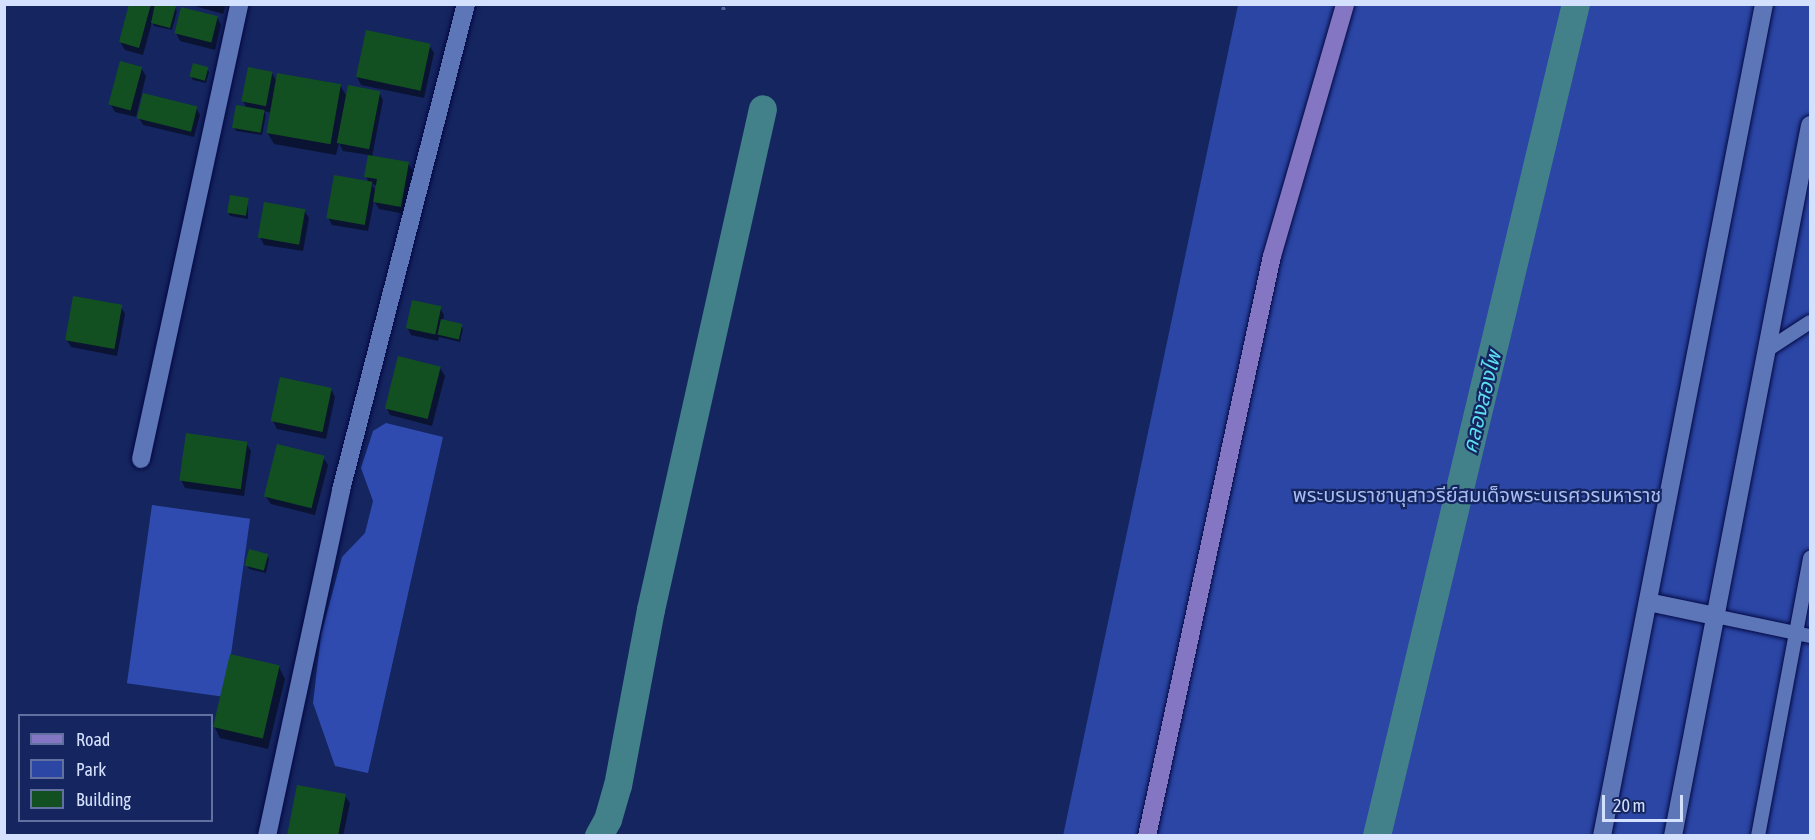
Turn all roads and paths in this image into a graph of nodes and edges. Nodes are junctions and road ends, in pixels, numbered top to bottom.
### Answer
1 (239, 4) edge
2 (466, 4) edge
3 (1345, 4) edge
4 (1764, 4) edge
5 (1810, 125) edge
6 (1810, 322) edge
7 (1767, 350) junction
8 (141, 459) dead end
9 (1810, 558) edge
10 (1648, 602) junction
11 (1715, 616) junction
12 (1796, 633) junction
13 (1810, 636) edge
14 (267, 836) edge
15 (1147, 836) edge
16 (1602, 836) edge
17 (1673, 836) edge
18 (1758, 836) edge

1 - 8 street
2 - 14 street
3 - 15 street
4 - 10 street
5 - 7 street
6 - 7 lane
7 - 11 street
9 - 12 lane
10 - 11 street
10 - 16 street
11 - 12 lane
11 - 17 street
12 - 13 lane
12 - 18 lane

